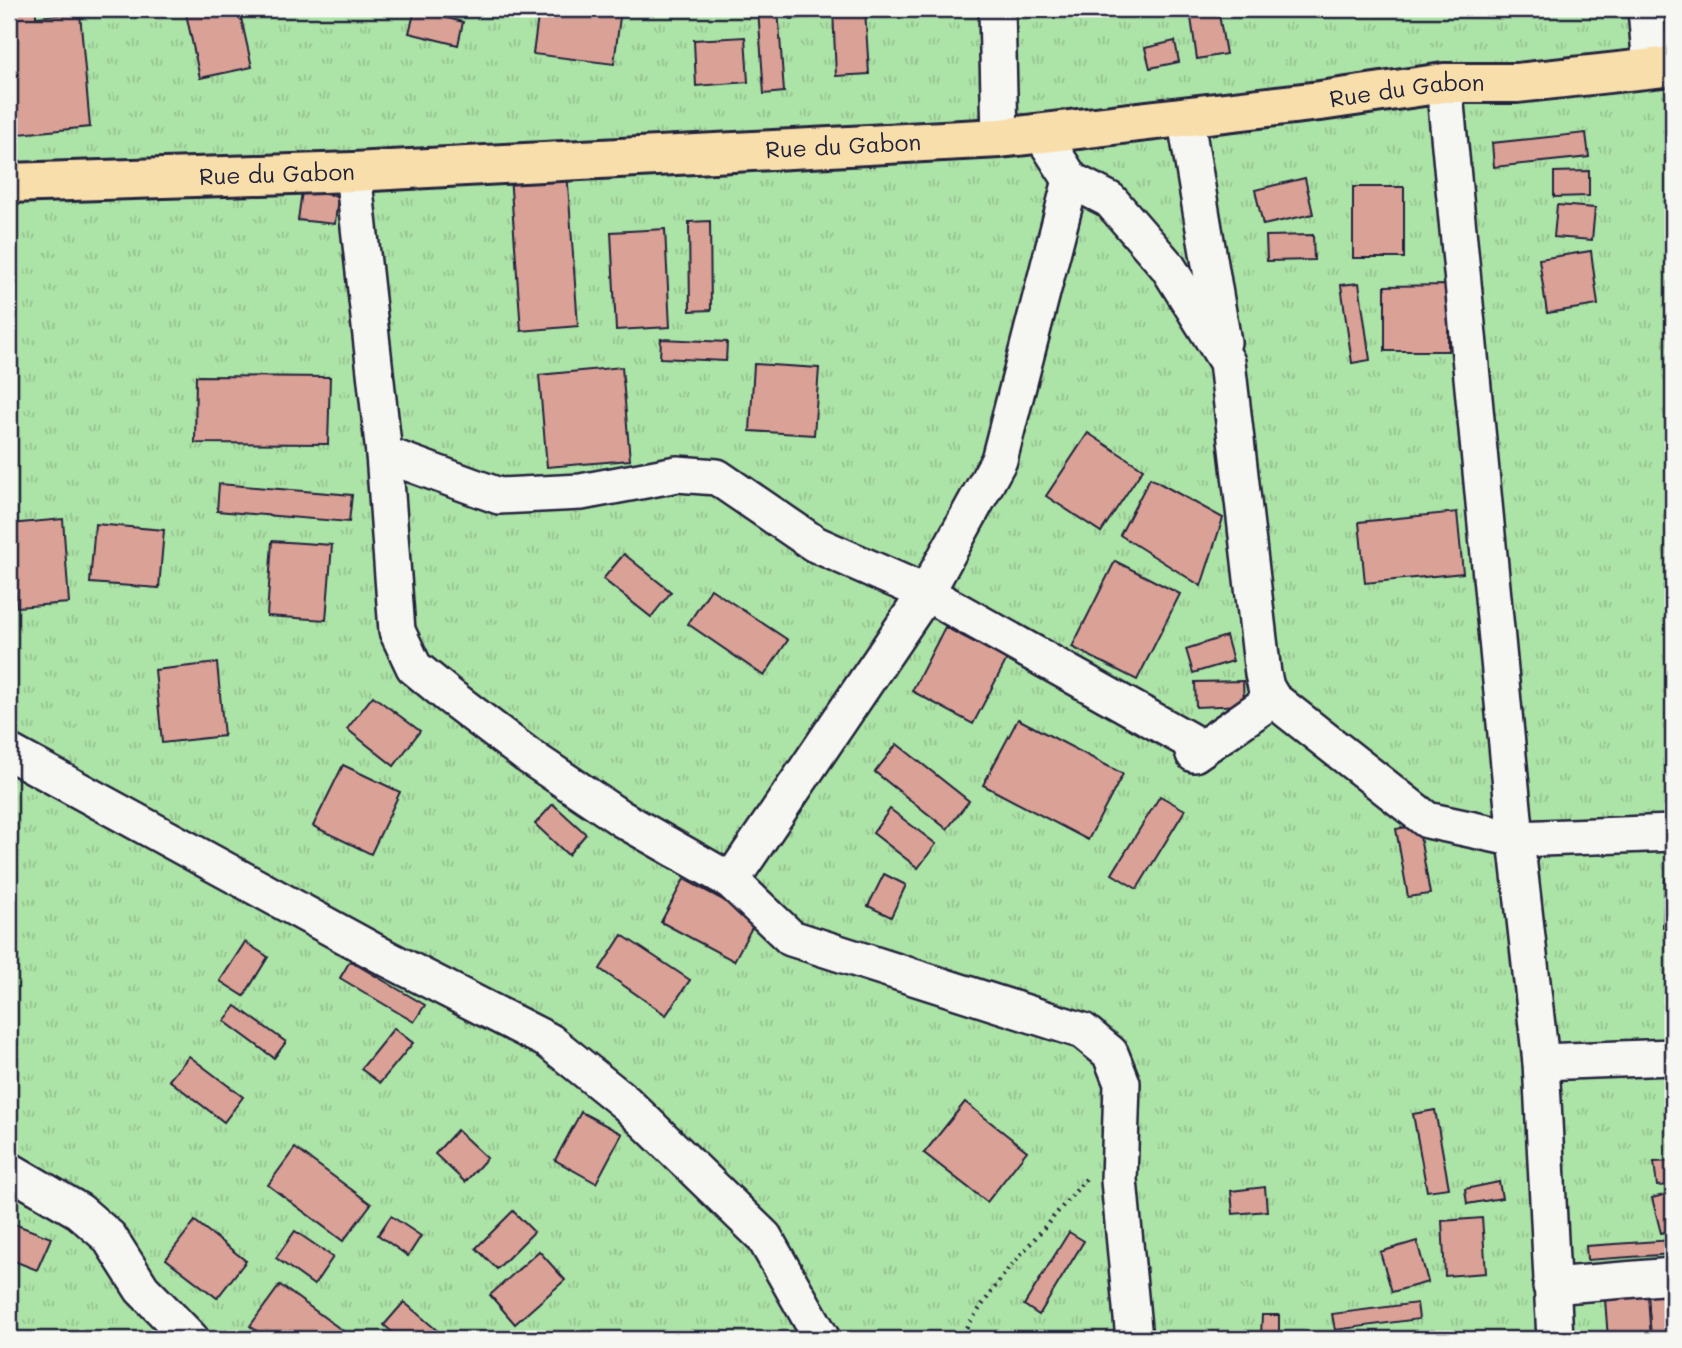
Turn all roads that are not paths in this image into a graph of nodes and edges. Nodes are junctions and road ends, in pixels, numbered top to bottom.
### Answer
1 (997, 9) edge
2 (1646, 9) edge
3 (1662, 67) edge
4 (1444, 83) junction
5 (1185, 115) junction
6 (1041, 133) junction
7 (1000, 138) junction
8 (353, 172) junction
9 (1071, 180) junction
10 (9, 183) edge
11 (1227, 362) junction
12 (384, 454) junction
13 (926, 593) junction
14 (1273, 699) junction
15 (9, 752) edge
16 (1673, 833) edge
17 (1516, 839) junction
18 (731, 881) junction
19 (1673, 1057) edge
20 (1541, 1062) junction
21 (9, 1170) edge
22 (1673, 1276) edge
23 (1551, 1286) junction
24 (191, 1339) edge
25 (822, 1339) edge
26 (1134, 1339) edge
27 (1555, 1339) edge

1 - 7 street
2 - 3 street
3 - 4 highway, Rue du Gabon
4 - 5 highway, Rue du Gabon
4 - 17 street
5 - 6 highway, Rue du Gabon
5 - 11 street
6 - 7 highway, Rue du Gabon
6 - 9 street
7 - 8 highway, Rue du Gabon
8 - 10 highway, Rue du Gabon
8 - 12 street
9 - 11 street
9 - 13 street
11 - 14 street
12 - 13 street
12 - 18 street
13 - 14 street
13 - 18 street
14 - 17 street
15 - 25 street
16 - 17 street
17 - 20 street
18 - 26 street
19 - 20 street
20 - 23 street
21 - 24 street
22 - 23 street
23 - 27 street

